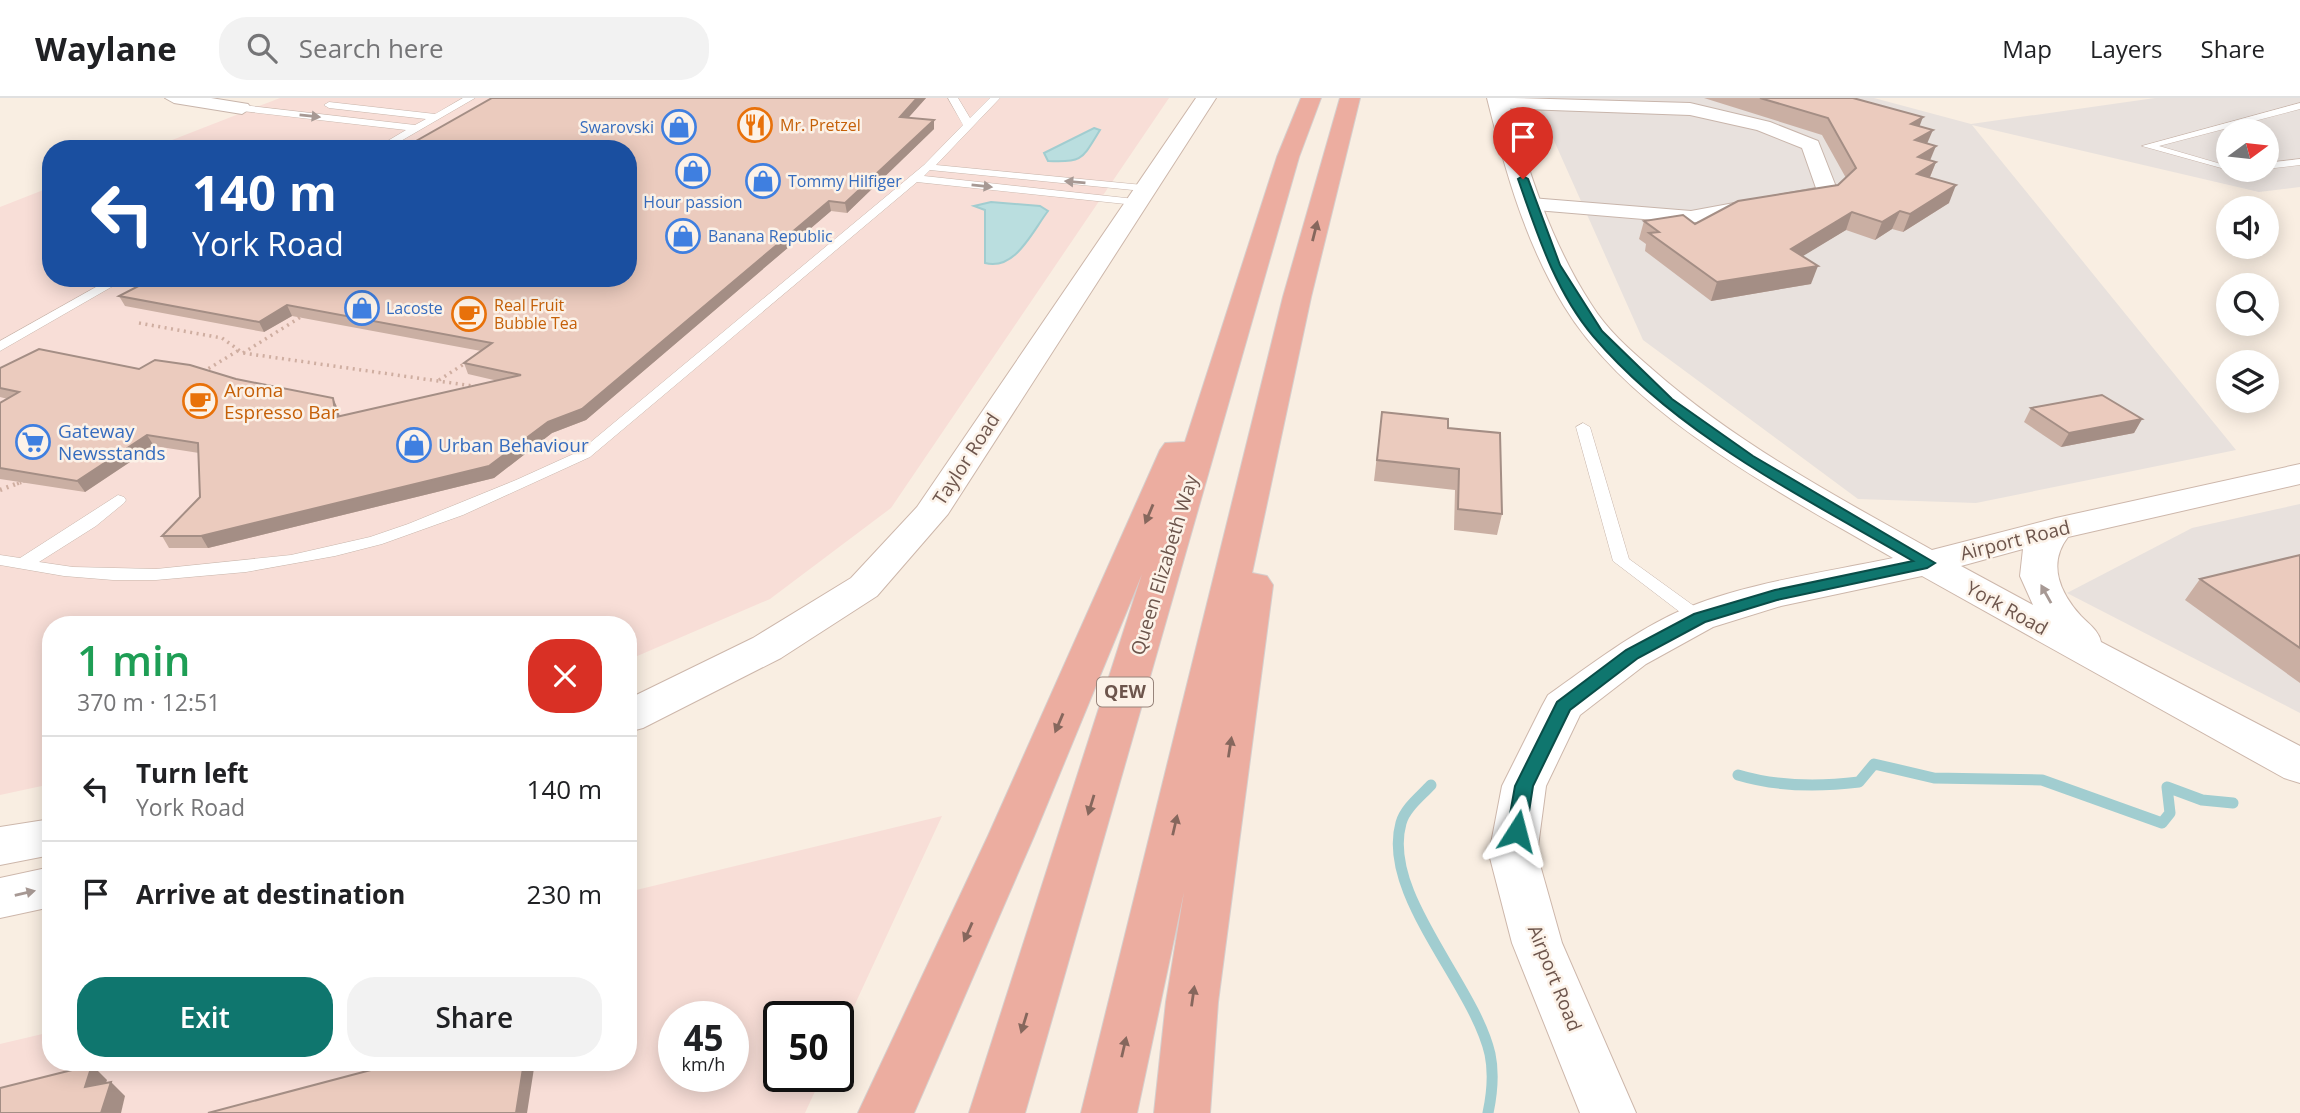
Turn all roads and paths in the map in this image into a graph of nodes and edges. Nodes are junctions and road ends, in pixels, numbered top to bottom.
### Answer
1 (174, 98) edge
2 (470, 98) edge
3 (953, 98) edge
4 (995, 98) edge
5 (1206, 98) edge
6 (1311, 98) edge
7 (1350, 98) edge
8 (271, 99) edge
9 (1498, 100) edge
10 (249, 103) edge
11 (317, 104) dead end
12 (2300, 106) edge
13 (437, 117) junction
14 (2250, 119) edge
15 (208, 121) dead end
16 (969, 126) junction
17 (418, 128) junction
18 (2216, 128) edge
19 (396, 140) edge
20 (2300, 162) edge
21 (2279, 164) edge
22 (2216, 166) edge
23 (928, 167) junction
24 (914, 178) junction
25 (1139, 195) junction
26 (1531, 204) junction
27 (1253, 271) junction
28 (105, 287) edge
29 (1297, 297) junction
30 (310, 312) edge
31 (139, 323) dead end
32 (0, 347) edge
33 (241, 352) junction
34 (472, 359) edge
35 (196, 376) edge
36 (439, 380) junction
37 (490, 389) edge
38 (1583, 427) dead end
39 (36, 475) edge
40 (2298, 477) edge
41 (0, 490) edge
42 (118, 500) dead end
43 (2056, 529) junction
44 (0, 560) edge
45 (1927, 563) junction
46 (23, 564) junction
47 (1699, 618) junction
48 (2106, 663) junction
49 (637, 713) edge
50 (2300, 766) edge
51 (42, 889) edge
52 (0, 898) edge
53 (886, 1113) edge
54 (997, 1113) edge
55 (1109, 1113) edge
56 (1182, 1113) edge
57 (1608, 1113) edge

1 - 10 street
2 - 13 lane
3 - 16 lane
4 - 16 lane
5 - 25 main road, Taylor Road
6 - 27 highway, Queen Elizabeth Way / QEW
29 -> 7 highway
8 - 10 street
9 - 26 main road, York Road
9 - 26 street
10 - 15 street
10 -> 17 lane
11 - 13 lane
12 - 14 lane
13 - 17 lane
16 - 23 lane
17 - 19 lane
18 - 22 lane
20 - 21 lane
23 - 24 lane
25 -> 23 lane
24 -> 25 lane
24 - 46 lane
25 - 49 main road, Taylor Road
26 - 45 main road, York Road
27 -> 53 highway
27 -> 54 highway, Queen Elizabeth Way / QEW
28 - 32 lane
55 -> 29 highway
56 -> 29 highway
30 - 33 path
31 - 33 path
33 - 35 path
33 - 36 path
34 - 36 path
36 - 37 path
38 - 47 lane
39 - 41 path
40 - 43 main road, Airport Road
42 - 46 lane
43 - 45 main road, Airport Road
48 -> 43 main road
44 - 46 lane
45 - 47 main road, Airport Road
45 - 48 main road, York Road
47 - 57 main road, Airport Road
48 - 50 main road, York Road
52 -> 51 main road

